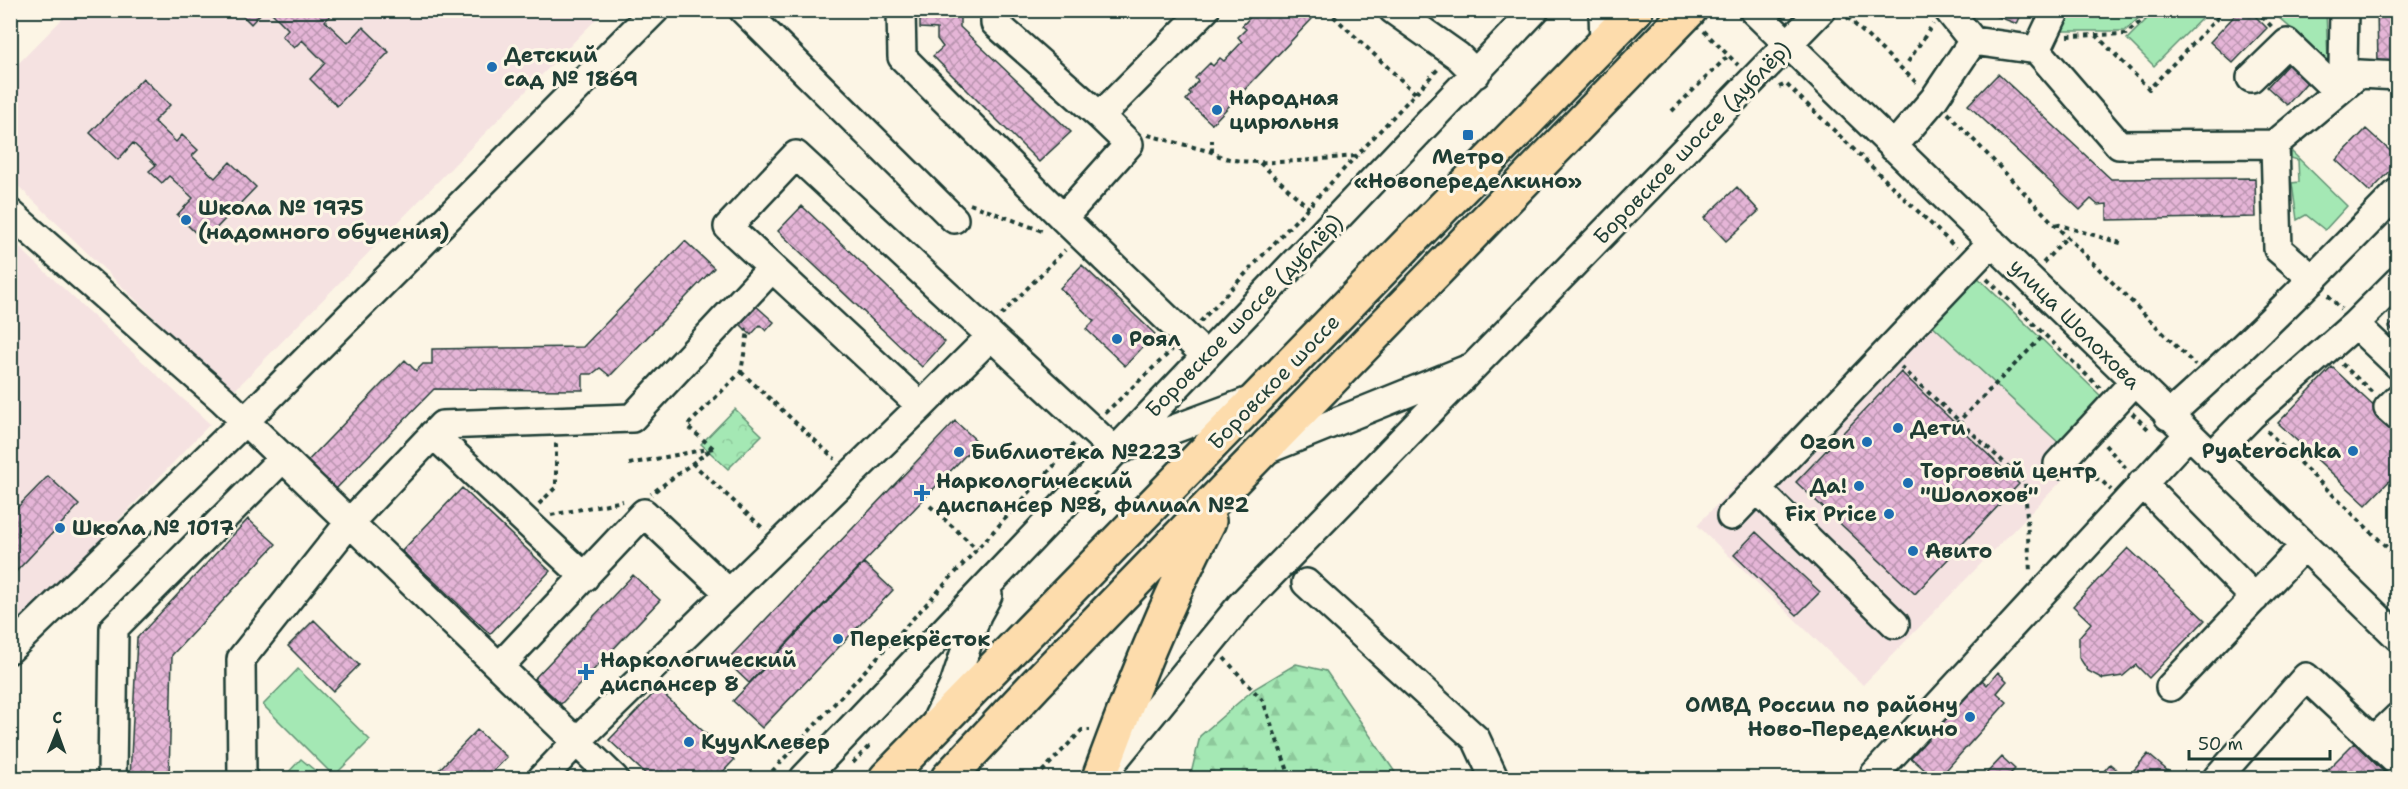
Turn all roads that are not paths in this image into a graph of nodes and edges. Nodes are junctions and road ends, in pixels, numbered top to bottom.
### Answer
1 (655, 10) edge
2 (743, 10) edge
3 (901, 10) edge
4 (995, 10) edge
5 (1205, 10) edge
6 (1393, 10) edge
7 (1535, 10) edge
8 (1603, 10) edge
9 (1636, 10) edge
10 (1753, 10) edge
11 (2056, 10) edge
12 (2344, 10) edge
13 (1817, 12) edge
14 (1942, 15) edge
15 (1697, 21) edge
16 (1973, 42) junction
17 (2040, 43) junction
18 (1604, 44) junction
19 (1787, 44) junction
20 (1467, 65) junction
21 (2397, 76) edge
22 (2251, 78) dead end
23 (2337, 91) junction
24 (1100, 116) junction
25 (2275, 144) junction
26 (1893, 147) junction
27 (2397, 192) edge
28 (10, 213) edge
29 (954, 219) road end
30 (1072, 232) junction
31 (1992, 242) junction
32 (772, 268) junction
33 (2313, 279) junction
34 (2397, 281) edge
35 (2355, 324) junction
36 (988, 333) junction
37 (1206, 356) junction
38 (1478, 364) junction
39 (2397, 365) edge
40 (2134, 382) junction
41 (1259, 397) junction
42 (921, 406) junction
43 (2168, 416) junction
44 (245, 421) junction
45 (433, 434) junction
46 (2188, 435) junction
47 (1115, 451) junction
48 (1260, 453) junction
49 (2211, 457) junction
50 (283, 458) junction
51 (2058, 464) road end
52 (2142, 483) junction
53 (1227, 487) junction
54 (1757, 489) junction
55 (1731, 516) dead end
56 (350, 523) junction
57 (2304, 546) junction
58 (1000, 572) junction
59 (585, 577) junction
60 (1306, 582) dead end
61 (729, 593) junction
62 (2255, 598) junction
63 (1895, 624) dead end
64 (2397, 638) edge
65 (10, 649) edge
66 (499, 667) junction
67 (2170, 687) dead end
68 (2397, 717) edge
69 (931, 733) junction
70 (2374, 740) junction
71 (577, 741) junction
72 (2397, 763) edge
73 (1874, 775) dead end
74 (112, 778) edge
75 (242, 778) edge
76 (542, 778) edge
77 (614, 778) edge
78 (804, 778) edge
79 (886, 778) edge
80 (948, 778) edge
81 (1099, 778) edge
82 (1494, 778) edge
83 (2217, 778) edge

1 - 44 street
2 - 29 street
3 - 30 street
4 - 24 street
5 - 24 street
6 - 20 street
7 - 20 street, Боровское шоссе (дублёр)
8 - 18 street
9 - 18 main road, Боровское шоссе
10 - 19 street, улица Шолохова
11 - 17 street
12 - 23 street
13 - 19 street, Боровское шоссе (дублёр)
14 - 16 street
15 - 48 main road, Боровское шоссе
16 - 17 street
16 - 26 street
17 - 25 street
18 - 41 main road, Боровское шоссе
19 - 26 street, улица Шолохова
19 - 38 street, Боровское шоссе (дублёр)
20 - 37 street, Боровское шоссе (дублёр)
21 - 23 street
22 - 23 street
23 - 25 street
24 - 30 street
25 - 33 street
26 - 31 street, улица Шолохова
27 - 33 street
28 - 44 street
30 - 37 street
31 - 40 street, улица Шолохова
31 - 54 street
32 - 36 street
32 - 42 street
32 - 45 street
33 - 43 street
34 - 35 street
35 - 39 street
35 - 49 street
36 - 42 street
36 - 47 street
37 - 47 street, Боровское шоссе (дублёр)
38 - 48 street
38 - 81 street, Боровское шоссе (дублёр)
40 - 43 street, улица Шолохова
40 - 51 street
41 - 47 street
41 - 69 main road, Боровское шоссе
42 - 61 street
43 - 46 street, улица Шолохова
44 - 50 street
44 - 65 street
45 - 56 street
45 - 59 street
46 - 49 street, улица Шолохова
46 - 52 street
47 - 58 street, Боровское шоссе (дублёр)
48 - 53 main road, Боровское шоссе
49 - 57 street, улица Шолохова
50 - 56 street
50 - 74 street
52 - 62 street
52 - 73 street
53 - 80 main road, Боровское шоссе
53 - 81 main road
54 - 55 street
54 - 63 street
56 - 66 street
56 - 75 street
57 - 62 street
57 - 64 street, улица Шолохова
58 - 69 street
58 - 78 street, Боровское шоссе (дублёр)
59 - 61 street
59 - 66 street
60 - 82 street
61 - 71 street
62 - 67 street
66 - 71 street
68 - 70 street
69 - 79 main road, Боровское шоссе
70 - 72 street
70 - 83 street
71 - 76 street
71 - 77 street

